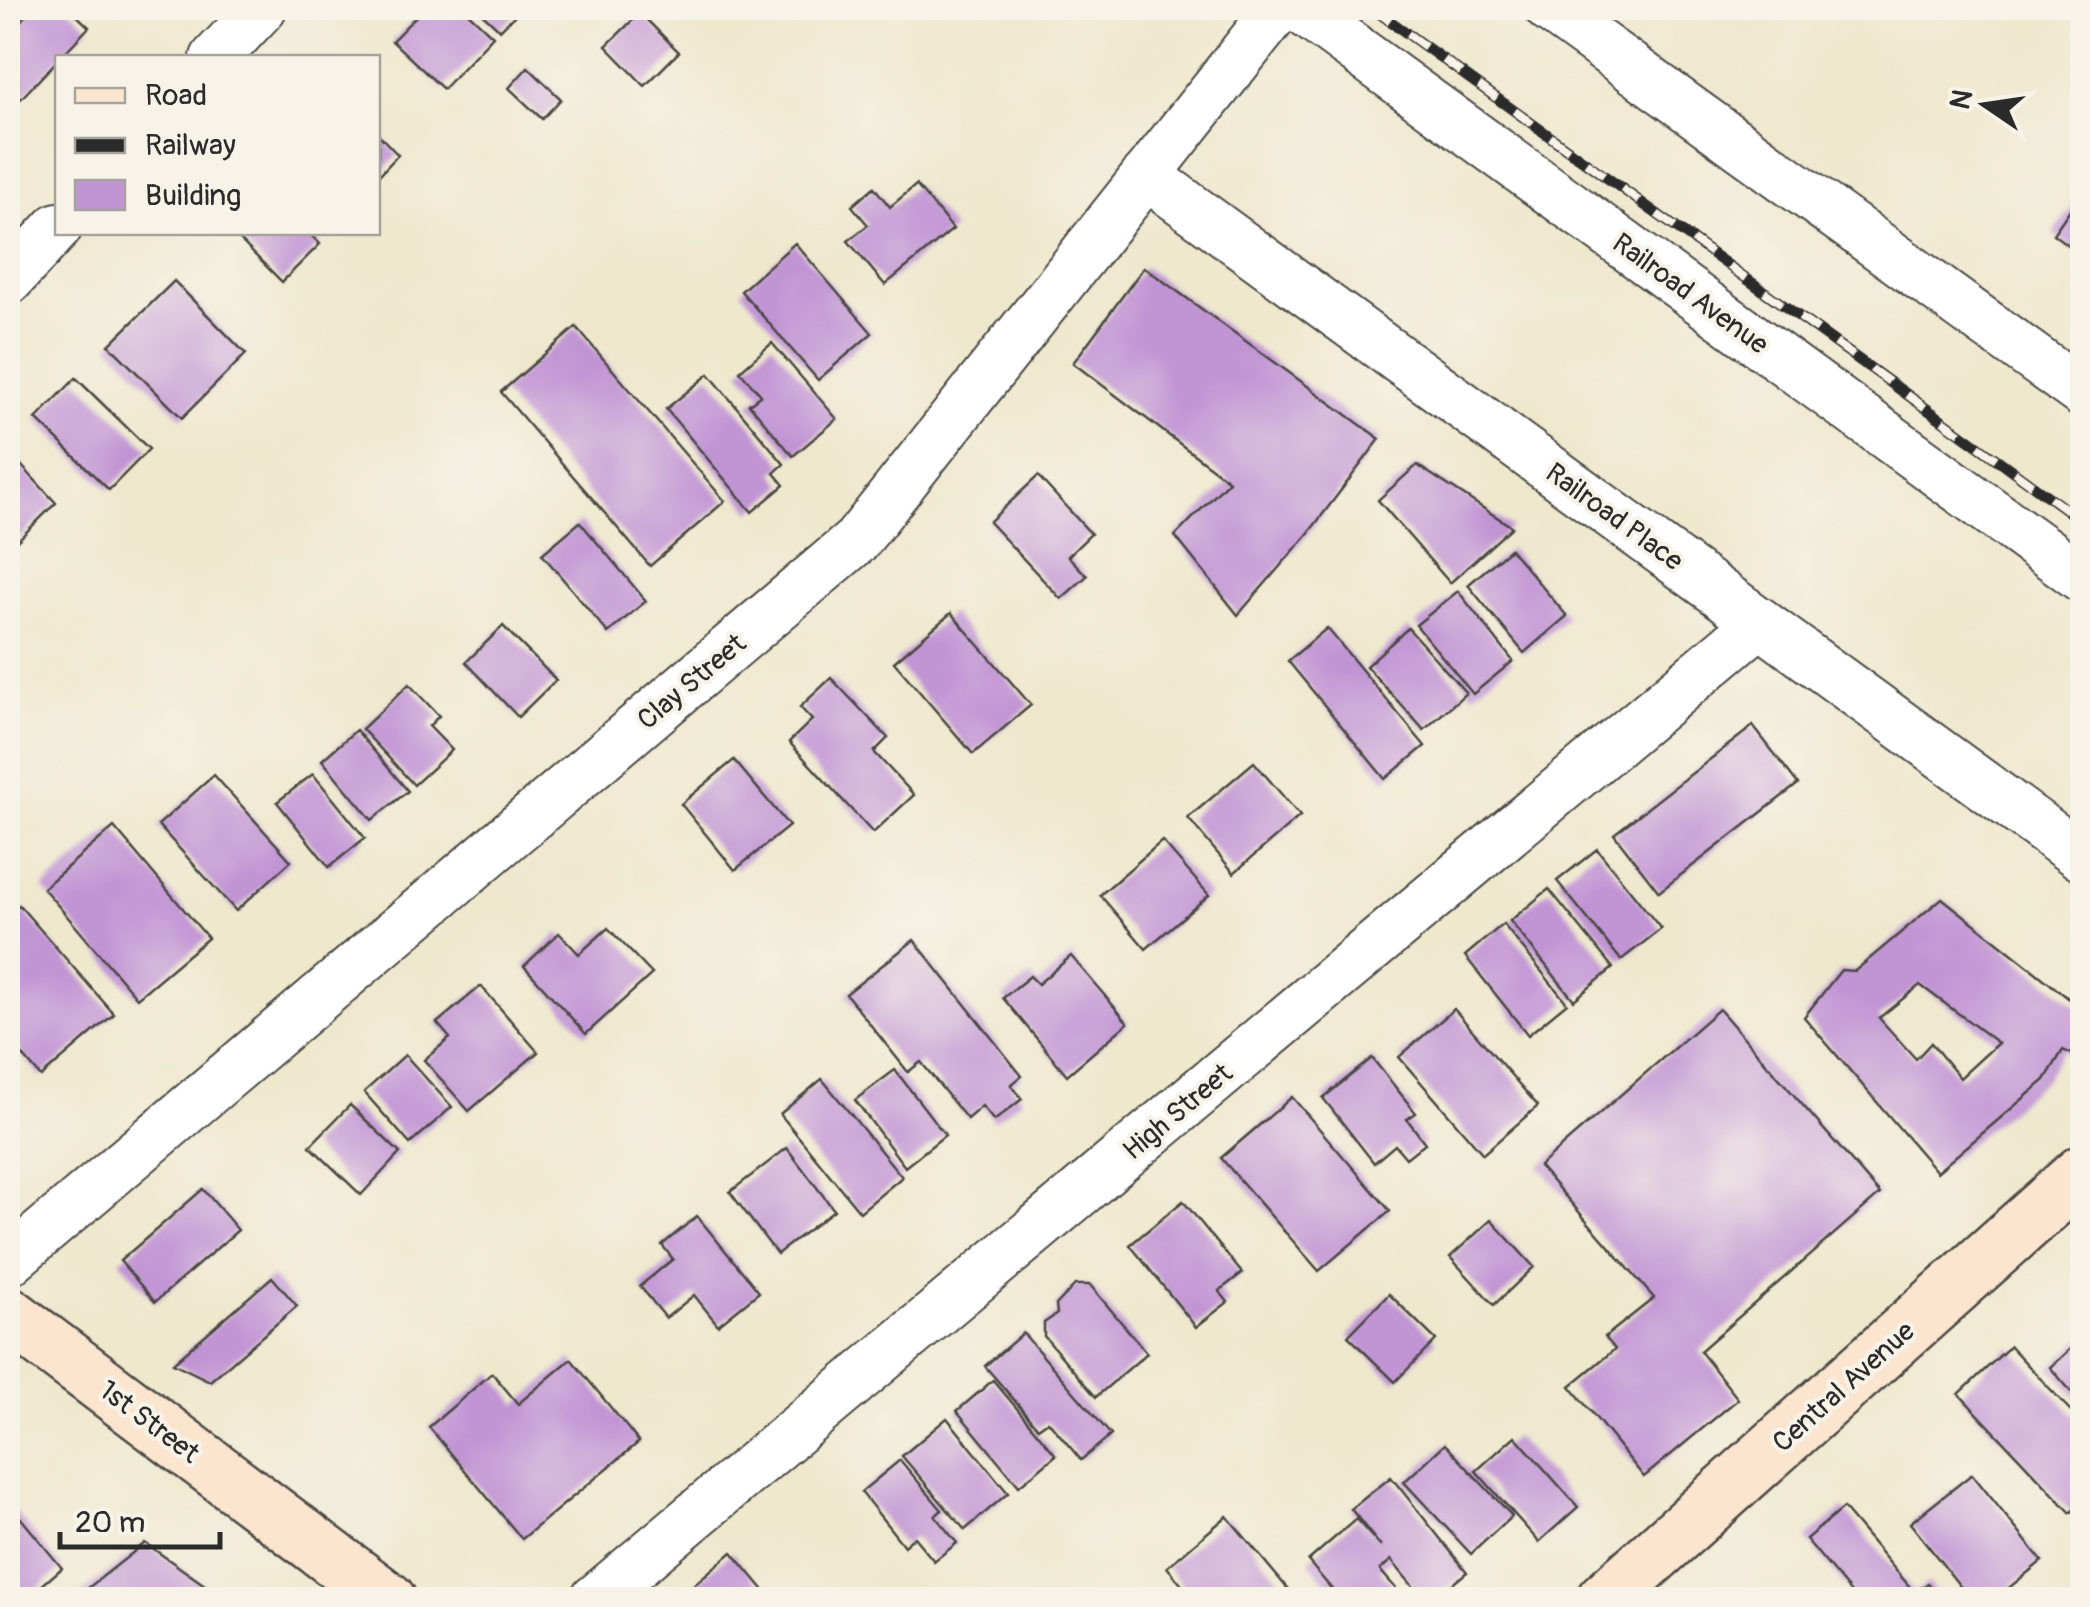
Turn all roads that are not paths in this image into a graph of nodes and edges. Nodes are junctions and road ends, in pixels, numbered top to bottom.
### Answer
1 (262, 8) edge
2 (1279, 8) edge
3 (1300, 8) edge
4 (1550, 8) edge
5 (218, 55) edge
6 (1146, 175) junction
7 (55, 230) edge
8 (8, 281) edge
9 (2082, 392) edge
10 (2082, 578) edge
11 (1760, 622) junction
12 (2082, 857) edge
13 (2082, 1173) edge
14 (8, 1262) edge
15 (8, 1314) edge
16 (388, 1600) edge
17 (594, 1600) edge
18 (1604, 1600) edge

1 - 5 street
2 - 6 street, Clay Street
3 - 10 street, Railroad Avenue
4 - 9 street
6 - 11 street, Railroad Place
6 - 14 street, Clay Street
7 - 8 street
11 - 12 street, Railroad Place
11 - 17 street, High Street
13 - 18 street, Central Avenue
15 - 16 street, 1st Street

